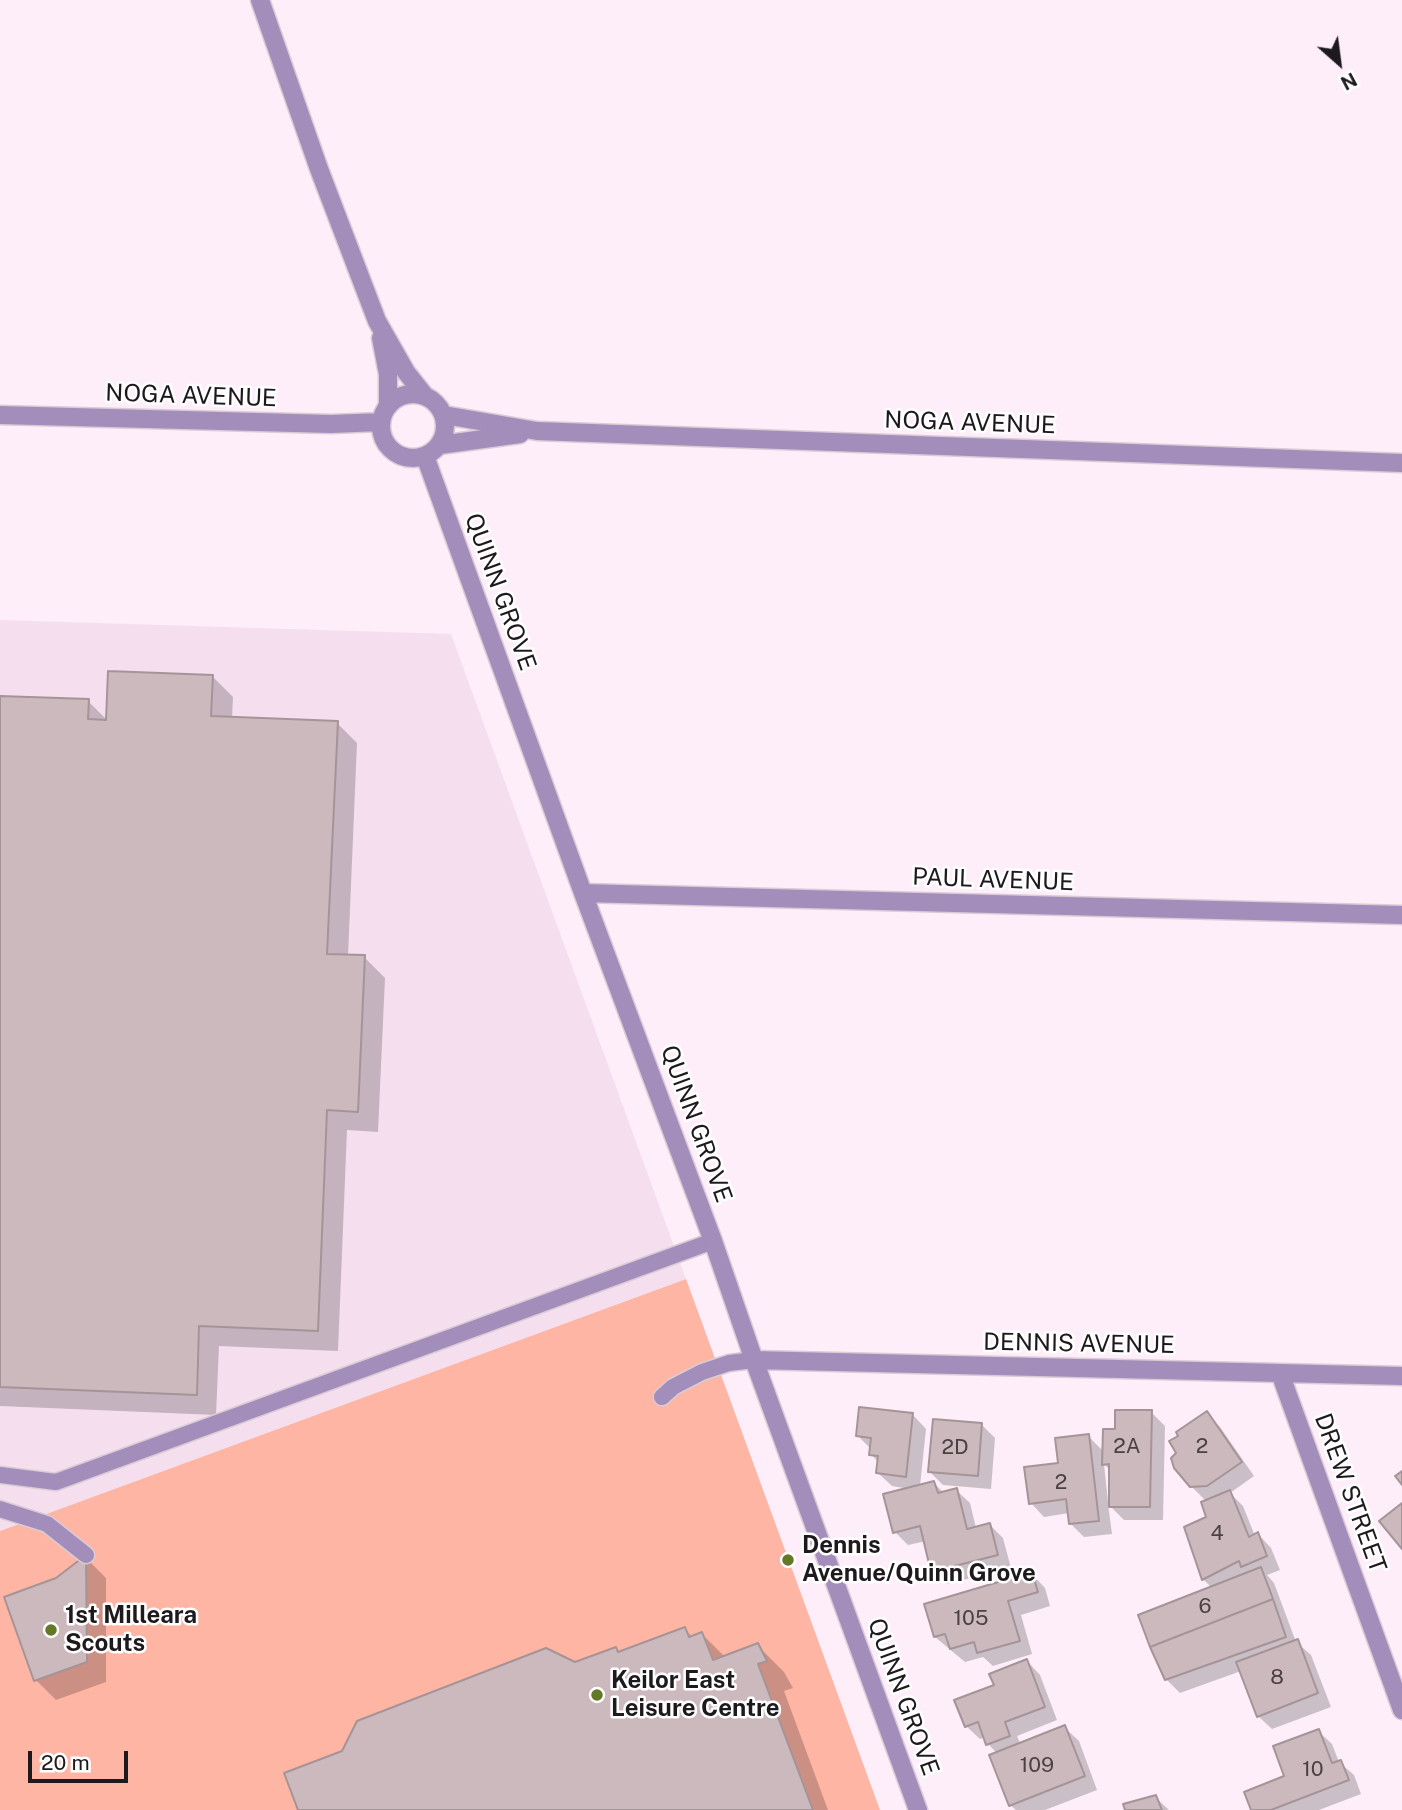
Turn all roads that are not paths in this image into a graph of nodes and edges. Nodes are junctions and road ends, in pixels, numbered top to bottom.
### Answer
1 (260, 0) edge
2 (377, 321) junction
3 (425, 396) junction
4 (384, 414) junction
5 (0, 415) edge
6 (444, 415) junction
7 (537, 431) junction
8 (439, 445) junction
9 (425, 456) junction
10 (1402, 463) edge
11 (583, 893) junction
12 (1402, 915) edge
13 (713, 1241) junction
14 (754, 1360) junction
15 (1280, 1373) junction
16 (1402, 1376) edge
17 (662, 1397) dead end
18 (0, 1475) edge
19 (0, 1509) edge
20 (86, 1555) dead end
21 (1402, 1710) edge
22 (918, 1810) edge

1 - 2 street
2 - 3 street
2 - 4 street
3 - 4 street
3 - 6 street
4 - 5 street, NOGA AVENUE
4 - 9 street
6 - 7 street, NOGA AVENUE
6 - 8 street
7 - 8 street, NOGA AVENUE
7 - 10 street, NOGA AVENUE
8 - 9 street
9 - 11 street, QUINN GROVE
11 - 12 street, PAUL AVENUE
11 - 13 street, QUINN GROVE
13 - 14 street, QUINN GROVE
13 - 18 lane
14 - 15 street, DENNIS AVENUE
14 - 17 lane
14 - 22 street, QUINN GROVE
15 - 16 street, DENNIS AVENUE
15 - 21 street, DREW STREET
19 - 20 lane

